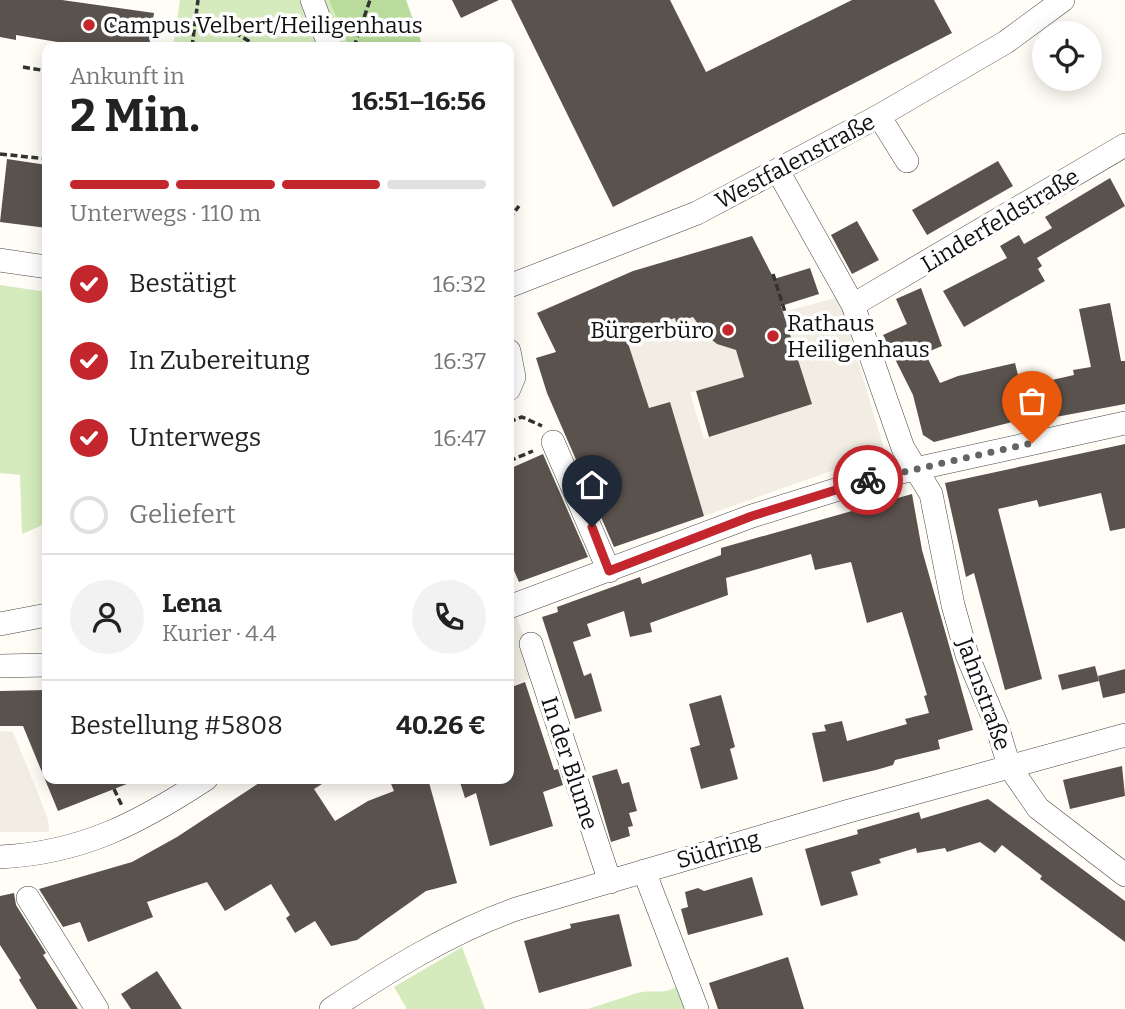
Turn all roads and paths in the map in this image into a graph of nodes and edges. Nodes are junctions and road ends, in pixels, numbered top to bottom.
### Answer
1 (198, 0) edge
2 (312, 0) edge
3 (370, 0) edge
4 (1063, 0) edge
5 (197, 15) junction
6 (193, 42) edge
7 (250, 42) edge
8 (328, 42) edge
9 (356, 42) edge
10 (23, 67) dead end
11 (42, 70) edge
12 (879, 116) junction
13 (1125, 145) edge
14 (0, 154) edge
15 (42, 158) edge
16 (907, 162) dead end
17 (778, 171) junction
18 (519, 206) dead end
19 (514, 212) edge
20 (0, 260) edge
21 (42, 266) edge
22 (773, 274) dead end
23 (514, 284) edge
24 (853, 305) junction
25 (785, 312) dead end
26 (522, 417) dead end
27 (514, 420) edge
28 (1125, 423) edge
29 (553, 442) joint
30 (514, 459) edge
31 (916, 469) junction
32 (609, 571) junction
33 (514, 605) edge
34 (42, 616) edge
35 (0, 624) edge
36 (531, 643) dead end
37 (42, 665) edge
38 (0, 666) edge
39 (1125, 735) edge
40 (1009, 766) junction
41 (198, 784) edge
42 (0, 858) edge
43 (644, 871) junction
44 (1125, 875) edge
45 (610, 882) junction
46 (28, 898) dead end
47 (97, 1009) edge
48 (331, 1009) edge
49 (697, 1009) edge

1 - 5 path
2 - 8 street
3 - 9 path
4 - 12 street, Westfalenstraße
5 - 6 path
5 - 7 path
10 - 11 path
12 - 16 street
12 - 17 street, Westfalenstraße
13 - 24 street, Linderfeldstraße
14 - 15 path
17 - 23 street, Westfalenstraße
17 - 24 street, Jahnstraße
18 - 19 path
20 - 21 street
22 - 25 path
24 - 31 street, Jahnstraße
26 - 27 path
28 - 31 street
29 - 30 path
29 - 32 street
31 - 32 street
31 - 40 street, Jahnstraße
32 - 33 street
34 - 35 street
36 - 45 street, In der Blume
37 - 38 street
39 - 40 street, Südring
40 - 43 street, Südring
40 - 44 street, Jahnstraße
41 - 42 street
43 - 45 street, Südring
43 - 49 street
45 - 48 street, Südring
46 - 47 street

